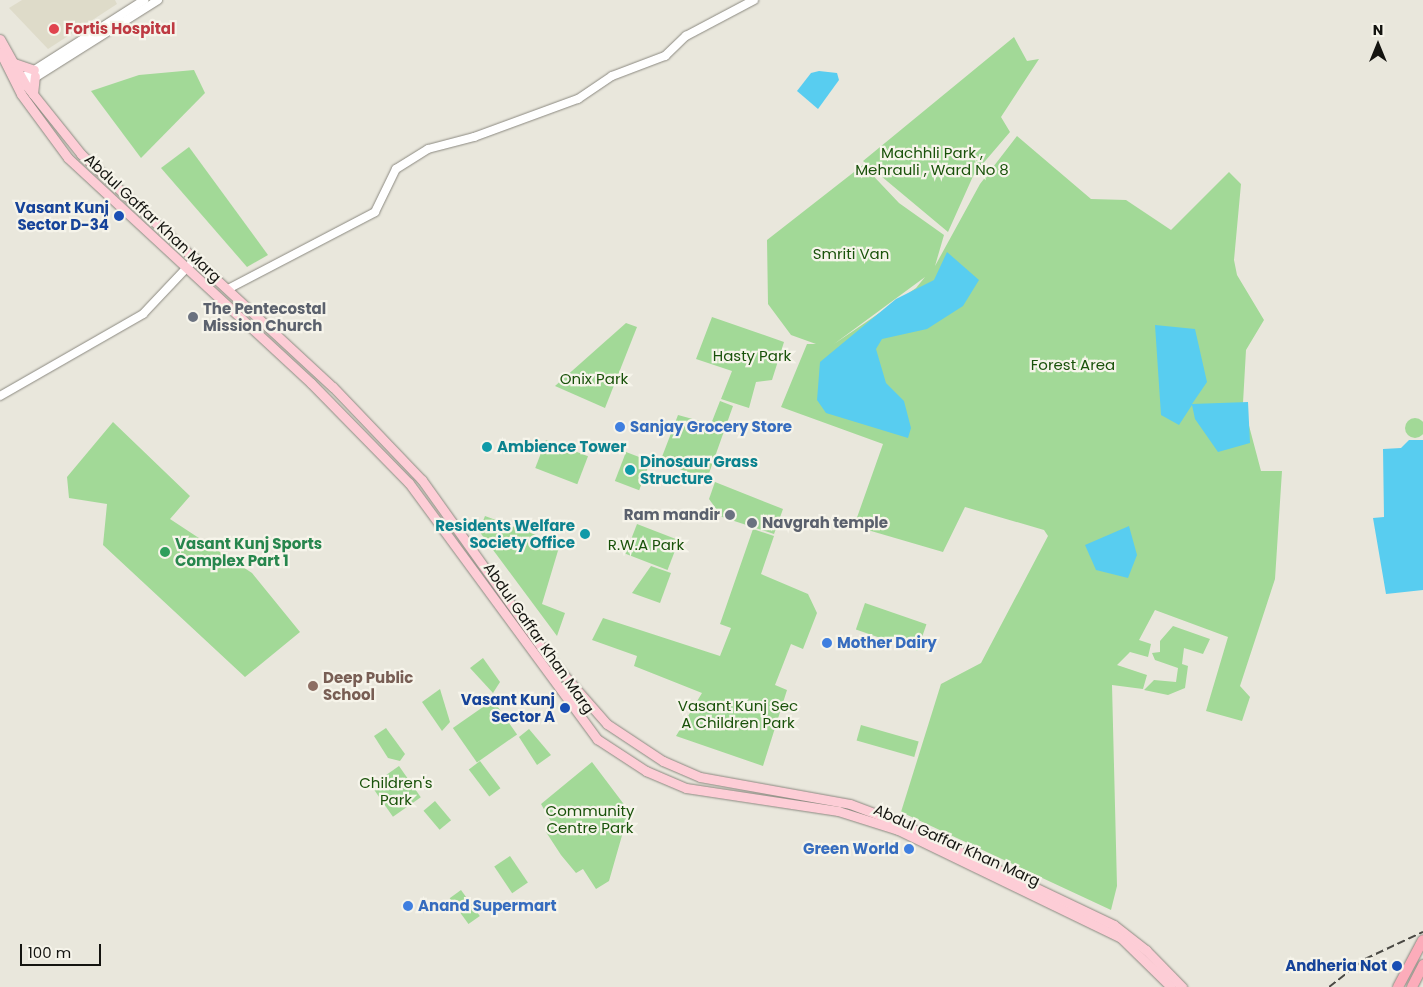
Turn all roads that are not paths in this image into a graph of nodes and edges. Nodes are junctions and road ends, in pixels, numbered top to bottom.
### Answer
1 (144, 0) edge
2 (158, 0) edge
3 (754, 0) edge
4 (0, 39) edge
5 (0, 52) edge
6 (11, 67) junction
7 (35, 73) junction
8 (20, 85) junction
9 (35, 98) junction
10 (196, 258) junction
11 (187, 269) junction
12 (228, 289) junction
13 (0, 396) edge
14 (1423, 940) edge
15 (1423, 965) edge
16 (1171, 987) edge
17 (1182, 987) edge
18 (1398, 987) edge
19 (1412, 987) edge

1 - 7 street
2 - 7 street
3 - 12 street
4 - 6 main road
5 - 6 main road
6 - 7 main road
6 - 8 main road
7 - 8 street
7 - 9 main road
8 - 9 main road, Abdul Gaffar Khan Marg
8 - 11 main road, Abdul Gaffar Khan Marg
9 - 10 main road, Abdul Gaffar Khan Marg
10 - 11 street
10 - 12 main road, Abdul Gaffar Khan Marg
11 - 13 street
11 - 16 main road, Abdul Gaffar Khan Marg
12 - 17 main road, Abdul Gaffar Khan Marg
14 - 18 highway
15 - 19 highway

